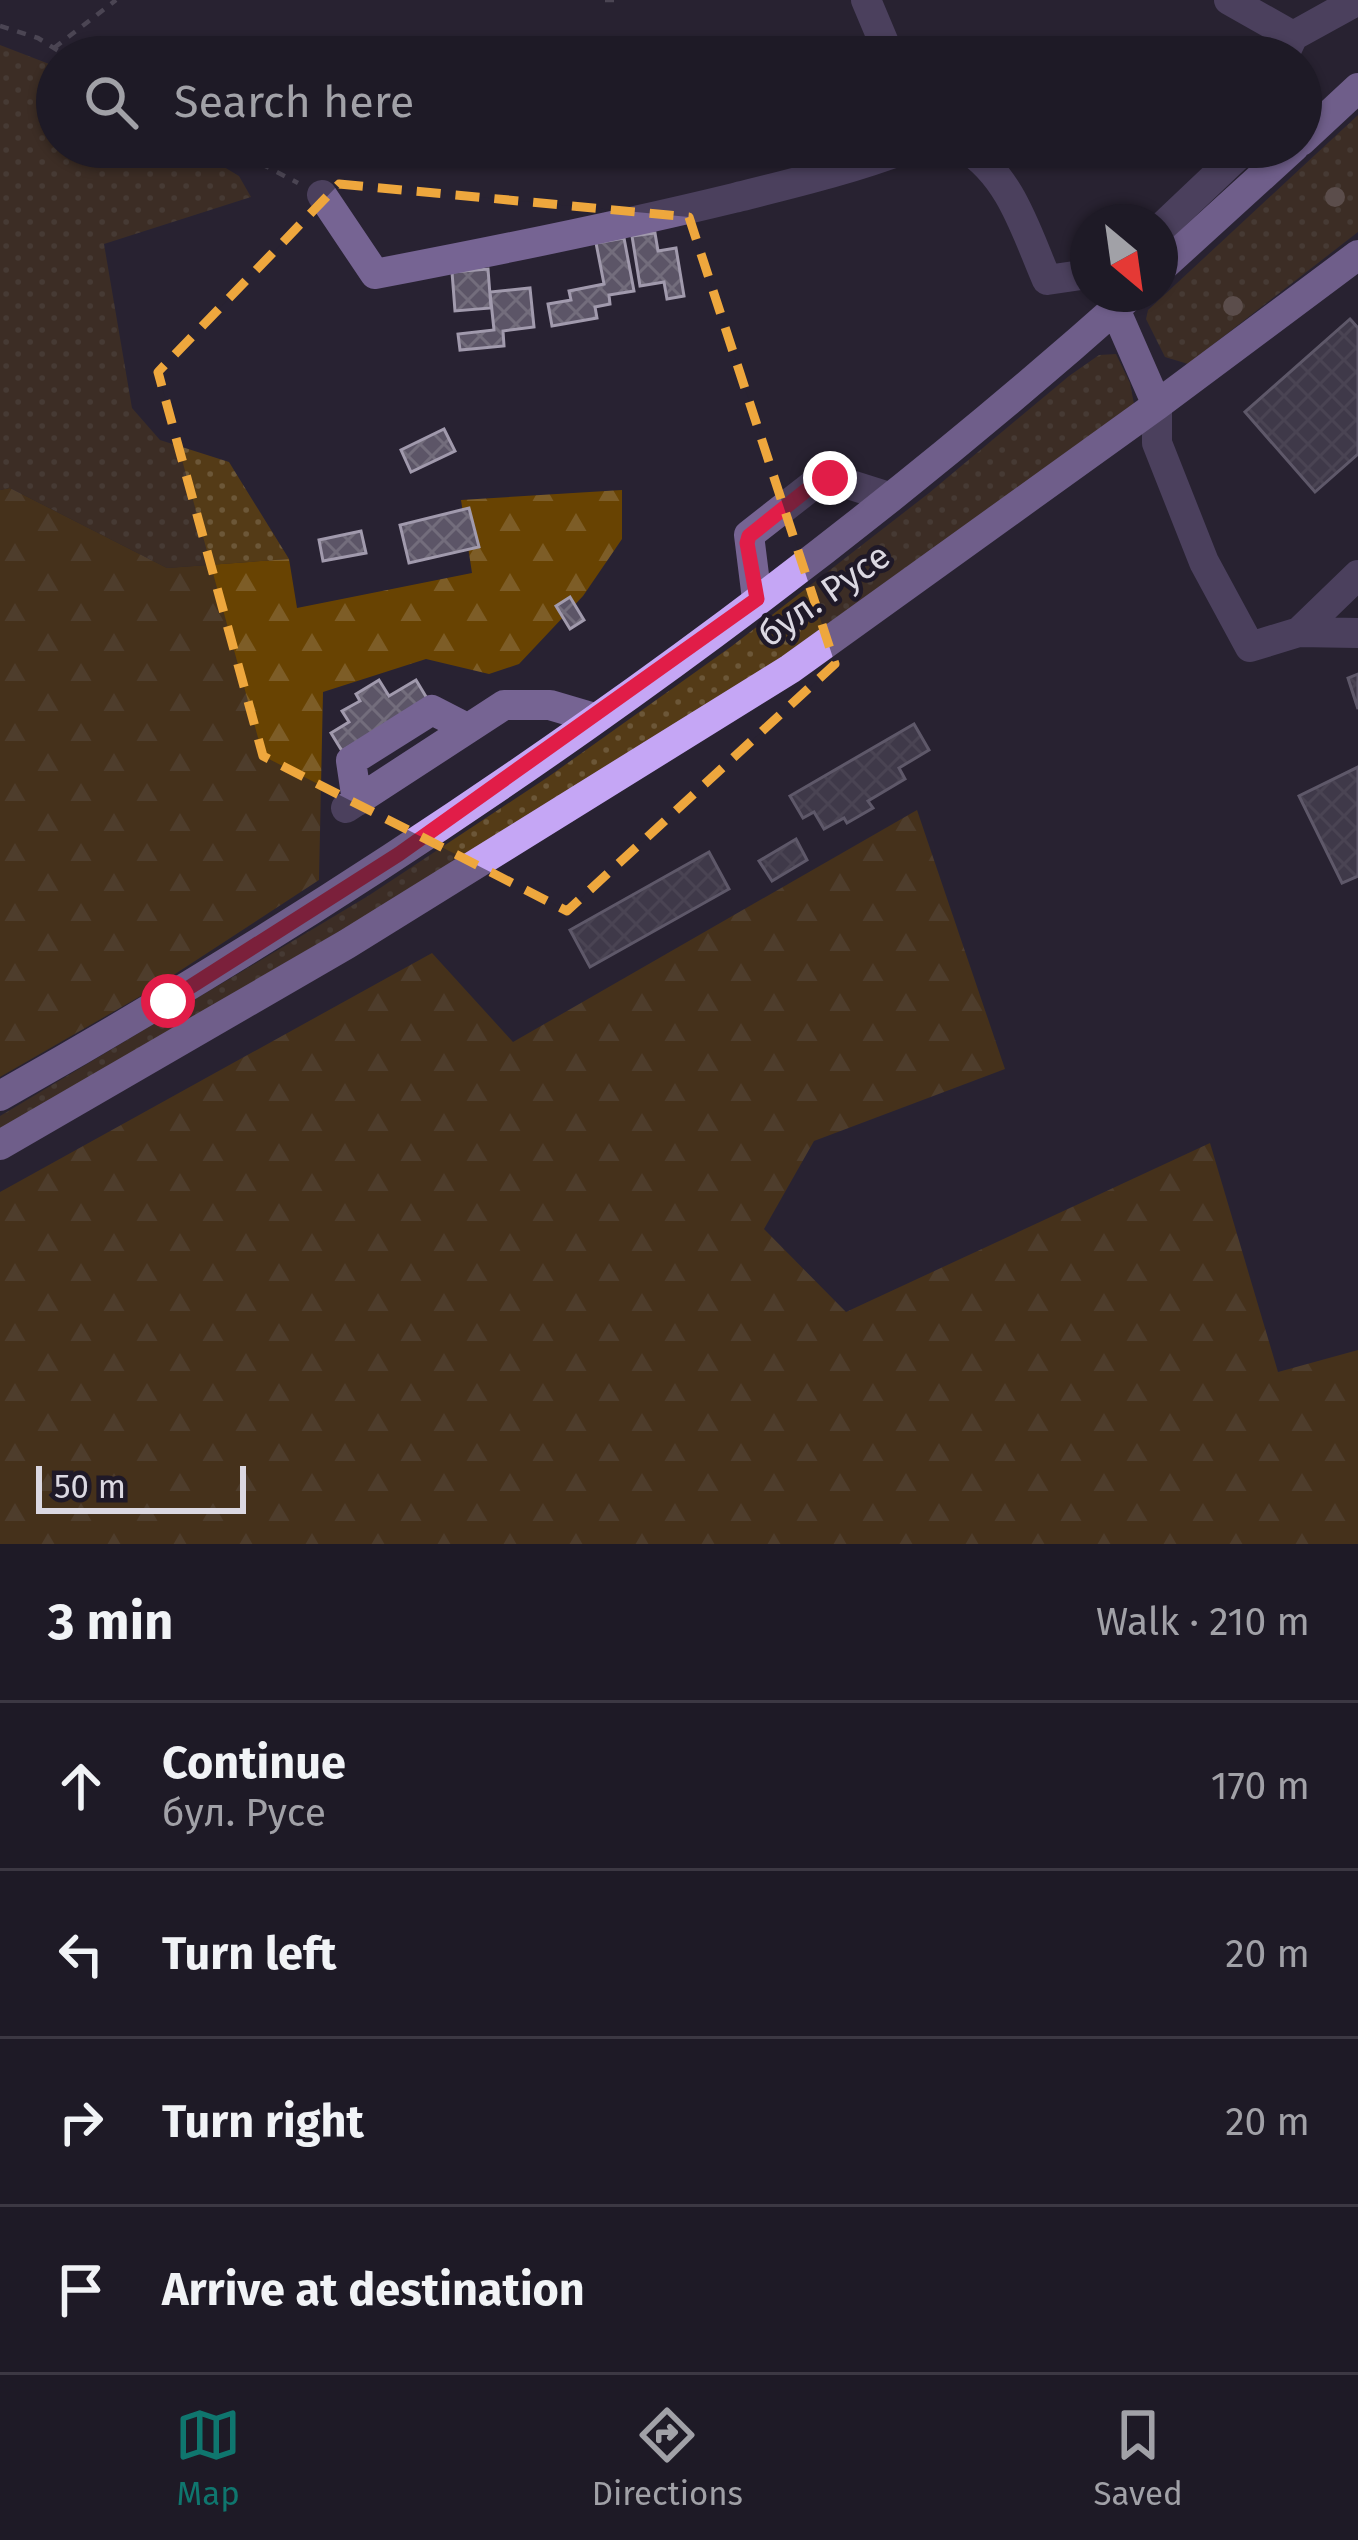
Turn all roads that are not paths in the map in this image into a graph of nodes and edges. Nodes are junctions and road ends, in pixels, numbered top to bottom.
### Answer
1 (866, 0) edge
2 (1228, 0) edge
3 (1358, 0) edge
4 (881, 36) edge
5 (1275, 36) edge
6 (1304, 36) edge
7 (1358, 88) edge
8 (1322, 121) edge
9 (851, 168) edge
10 (991, 168) edge
11 (1224, 168) edge
12 (1271, 168) edge
13 (322, 195) road end
14 (1178, 212) edge
15 (1178, 253) edge
16 (1358, 255) edge
17 (1070, 277) edge
18 (1111, 312) edge
19 (1126, 312) edge
20 (1157, 405) junction
21 (889, 497) junction
22 (1358, 575) edge
23 (757, 599) junction
24 (1299, 632) junction
25 (1358, 633) edge
26 (594, 718) junction
27 (352, 805) dead end
28 (0, 1096) edge
29 (0, 1145) edge

1 - 4 street
2 - 5 street
3 - 6 street
7 - 8 main road
9 - 13 street
10 - 17 street
11 - 14 street
12 - 15 main road
16 - 20 main road, бул. Русе
18 - 21 main road, бул. Русе
19 - 20 main road
20 - 24 street
20 - 29 main road, бул. Русе
21 - 23 main road, бул. Русе
21 - 23 street
22 - 24 street
23 - 26 main road, бул. Русе
24 - 25 street
26 - 27 street
26 - 28 main road, бул. Русе

